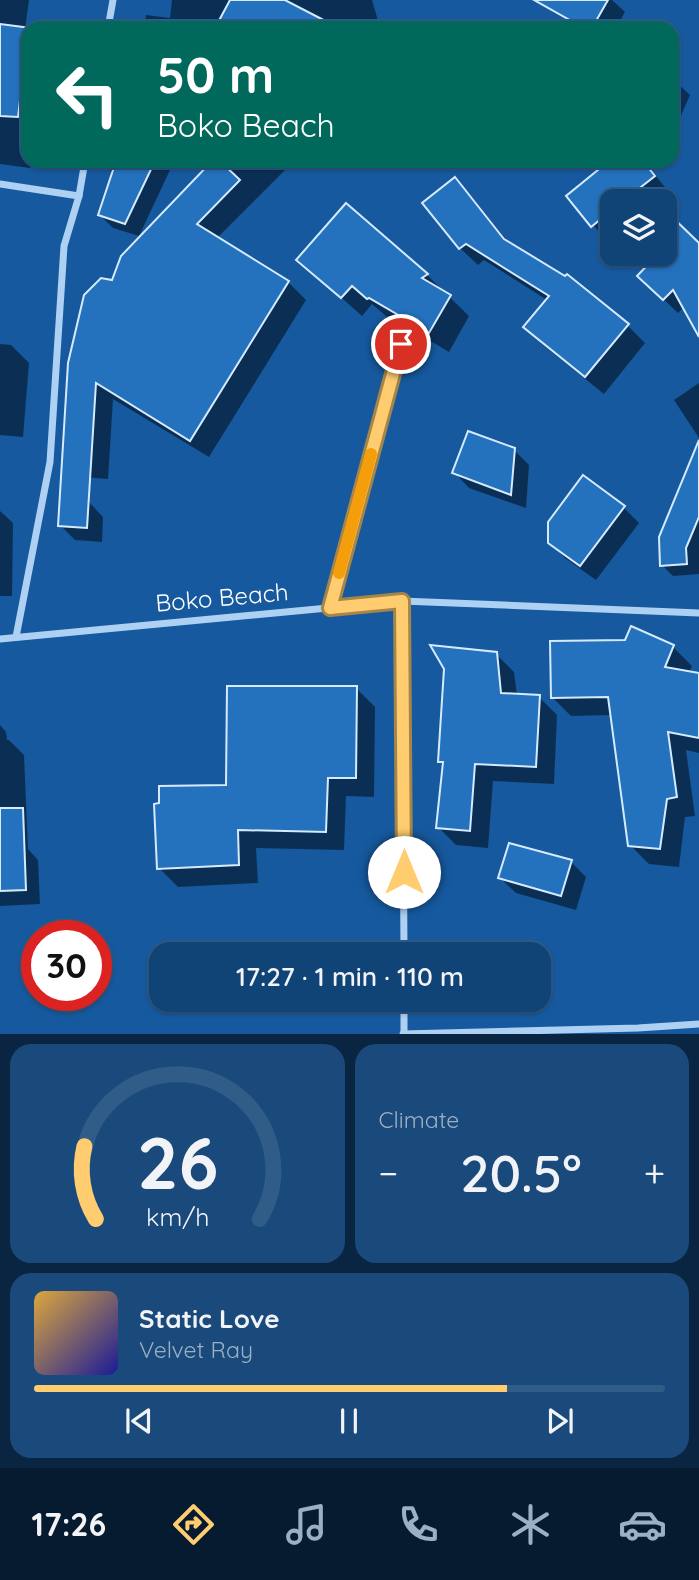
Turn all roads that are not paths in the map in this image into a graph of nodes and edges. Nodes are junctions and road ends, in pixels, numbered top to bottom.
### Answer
1 (113, 0) edge
2 (109, 21) edge
3 (84, 168) edge
4 (0, 184) edge
5 (79, 196) junction
6 (401, 344) dead end
7 (402, 601) junction
8 (330, 608) junction
9 (699, 612) edge
10 (16, 637) junction
11 (0, 639) edge
12 (404, 942) edge
13 (404, 1012) edge
14 (699, 1024) edge
15 (404, 1034) edge

1 - 2 street
3 - 5 street
4 - 5 street
5 - 10 street
6 - 8 street
7 - 8 street, Boko Beach
7 - 9 street, Boko Beach
7 - 12 street
8 - 10 street, Boko Beach
10 - 11 street, Boko Beach
13 - 15 street
14 - 15 street

